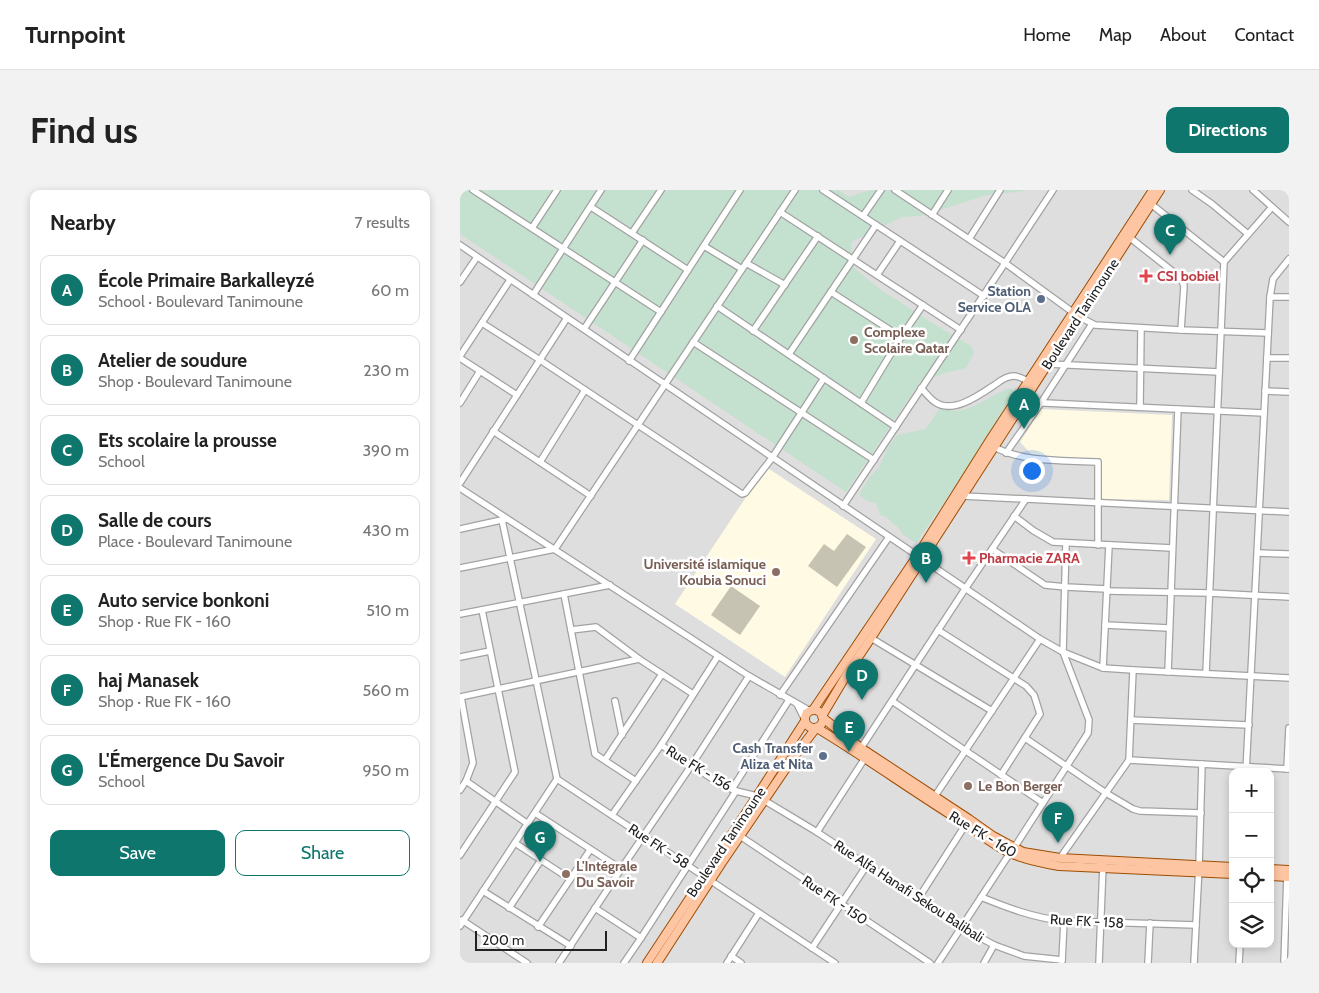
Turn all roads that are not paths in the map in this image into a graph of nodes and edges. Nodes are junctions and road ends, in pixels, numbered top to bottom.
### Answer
1 (473, 190) edge
2 (557, 190) edge
3 (601, 190) edge
4 (661, 190) edge
5 (740, 190) edge
6 (795, 190) edge
7 (823, 190) edge
8 (881, 190) edge
9 (897, 190) edge
10 (948, 190) edge
11 (1000, 190) edge
12 (1053, 190) edge
13 (1153, 190) edge
14 (1160, 190) edge
15 (1192, 190) edge
16 (1254, 190) edge
17 (1151, 204) junction
18 (590, 206) junction
19 (1272, 207) junction
20 (780, 212) junction
21 (932, 215) junction
22 (863, 216) junction
23 (1289, 222) edge
24 (876, 225) junction
25 (532, 228) junction
26 (632, 234) junction
27 (1248, 234) junction
28 (818, 236) junction
29 (1129, 238) junction
30 (969, 239) junction
31 (643, 240) junction
32 (900, 241) junction
33 (460, 245) edge
34 (704, 246) junction
35 (563, 248) junction
36 (477, 257) junction
37 (853, 258) junction
38 (1289, 259) edge
39 (1224, 262) junction
40 (746, 263) junction
41 (1005, 264) junction
42 (742, 269) junction
43 (688, 270) junction
44 (878, 275) junction
45 (510, 280) junction
46 (460, 282) edge
47 (615, 282) junction
48 (784, 285) junction
49 (831, 292) junction
50 (533, 295) junction
51 (984, 296) junction
52 (1270, 297) junction
53 (1289, 297) edge
54 (923, 305) junction
55 (717, 306) junction
56 (661, 312) junction
57 (1076, 314) junction
58 (567, 318) junction
59 (482, 323) junction
60 (1092, 324) junction
61 (1141, 328) junction
62 (584, 329) junction
63 (961, 330) junction
64 (1181, 330) junction
65 (753, 331) junction
66 (1221, 332) junction
67 (1268, 333) junction
68 (901, 337) junction
69 (692, 342) junction
70 (789, 354) junction
71 (460, 357) edge
72 (1267, 358) junction
73 (1289, 358) edge
74 (540, 360) junction
75 (630, 361) junction
76 (1048, 364) junction
77 (1065, 364) junction
78 (1140, 368) junction
79 (480, 371) junction
80 (1219, 372) junction
81 (824, 378) junction
82 (1028, 381) junction
83 (664, 384) junction
84 (921, 388) junction
85 (585, 390) junction
86 (1265, 391) junction
87 (1289, 392) edge
88 (517, 395) junction
89 (1023, 402) junction
90 (1041, 402) junction
91 (460, 403) edge
92 (861, 403) junction
93 (1140, 408) junction
94 (1178, 409) junction
95 (1217, 411) junction
96 (802, 413) junction
97 (1264, 413) junction
98 (637, 425) junction
99 (896, 426) junction
100 (493, 431) junction
101 (994, 447) junction
102 (1006, 453) junction
103 (772, 458) junction
104 (874, 460) junction
105 (540, 462) junction
106 (460, 483) edge
107 (460, 488) edge
108 (591, 496) junction
109 (963, 496) junction
110 (1026, 499) junction
111 (1099, 503) junction
112 (843, 506) junction
113 (1174, 506) junction
114 (1213, 508) junction
115 (1259, 510) junction
116 (1289, 512) edge
117 (1014, 516) junction
118 (505, 519) junction
119 (460, 529) edge
120 (889, 537) junction
121 (1066, 543) junction
122 (1098, 544) junction
123 (1109, 545) junction
124 (1172, 548) junction
125 (992, 549) junction
126 (555, 550) junction
127 (1258, 553) junction
128 (1289, 554) edge
129 (510, 558) junction
130 (919, 558) junction
131 (460, 568) edge
132 (610, 586) junction
133 (1066, 587) junction
134 (965, 589) junction
135 (1107, 590) junction
136 (1170, 592) junction
137 (1209, 593) junction
138 (564, 594) junction
139 (1256, 595) junction
140 (1289, 597) edge
141 (520, 602) junction
142 (482, 610) junction
143 (460, 614) edge
144 (1105, 625) junction
145 (1169, 628) junction
146 (571, 630) junction
147 (938, 630) junction
148 (871, 638) junction
149 (1040, 639) junction
150 (490, 651) junction
151 (1063, 652) junction
152 (718, 656) junction
153 (460, 657) edge
154 (639, 659) junction
155 (915, 665) junction
156 (1103, 668) junction
157 (1133, 670) junction
158 (579, 672) junction
159 (1168, 672) junction
160 (1206, 673) junction
161 (662, 674) junction
162 (749, 676) junction
163 (1251, 676) junction
164 (1289, 678) edge
165 (1013, 679) junction
166 (536, 681) junction
167 (498, 689) junction
168 (694, 694) junction
169 (780, 695) junction
170 (460, 697) edge
171 (789, 700) junction
172 (615, 701) dead end
173 (892, 701) junction
174 (797, 704) junction
175 (811, 711) junction
176 (992, 711) junction
177 (823, 717) junction
178 (805, 720) junction
179 (1131, 720) junction
180 (1249, 725) junction
181 (816, 728) junction
182 (1289, 728) edge
183 (622, 735) junction
184 (1025, 738) junction
185 (661, 745) junction
186 (861, 748) junction
187 (965, 751) junction
188 (865, 758) junction
189 (605, 760) junction
190 (1128, 760) junction
191 (1202, 764) junction
192 (691, 766) junction
193 (1067, 766) junction
194 (1237, 768) edge
195 (1246, 768) edge
196 (1274, 769) edge
197 (1288, 769) edge
198 (1000, 774) junction
199 (557, 779) junction
200 (466, 781) junction
201 (636, 781) junction
202 (460, 790) edge
203 (734, 790) junction
204 (1106, 793) junction
205 (935, 796) junction
206 (761, 798) junction
207 (496, 802) junction
208 (1043, 803) junction
209 (1201, 813) junction
210 (534, 814) junction
211 (612, 816) junction
212 (528, 824) junction
213 (966, 824) junction
214 (817, 832) junction
215 (643, 836) junction
216 (740, 836) junction
217 (515, 843) junction
218 (590, 850) junction
219 (1012, 850) junction
220 (1022, 854) junction
221 (460, 856) edge
222 (1060, 858) junction
223 (541, 860) junction
224 (1103, 864) junction
225 (687, 865) junction
226 (867, 865) junction
227 (1229, 867) edge
228 (620, 869) junction
229 (1199, 869) junction
230 (1274, 870) edge
231 (1229, 873) edge
232 (1288, 873) edge
233 (1274, 875) edge
234 (707, 878) junction
235 (570, 879) junction
236 (483, 891) junction
237 (981, 897) junction
238 (918, 899) junction
239 (841, 904) junction
240 (509, 908) junction
241 (595, 908) junction
242 (760, 913) junction
243 (1064, 921) junction
244 (461, 922) edge
245 (1101, 922) junction
246 (1150, 923) junction
247 (1196, 925) junction
248 (538, 927) junction
249 (961, 928) junction
250 (641, 938) junction
251 (994, 945) junction
252 (571, 946) junction
253 (812, 948) junction
254 (1240, 948) edge
255 (731, 956) junction
256 (1024, 956) junction
257 (1062, 961) edge
258 (527, 963) edge
259 (560, 963) edge
260 (624, 963) edge
261 (647, 963) edge
262 (657, 963) edge
263 (726, 963) edge
264 (741, 963) edge
265 (835, 963) edge
266 (930, 963) edge
267 (938, 963) edge
268 (984, 963) edge
269 (1022, 963) edge
270 (1099, 963) edge
271 (1148, 963) edge
272 (1194, 963) edge
273 (1239, 963) edge
274 (1284, 963) edge

1 - 25 street
2 - 25 street
3 - 18 street
4 - 26 street
5 - 34 street
6 - 20 street
7 - 22 street
8 - 22 street
9 - 21 street
10 - 21 street
11 - 30 street
12 - 41 street
13 - 57 main road, Boulevard Tanimoune
14 - 17 main road, Boulevard Tanimoune
15 - 27 street
16 - 19 street
17 - 29 main road, Boulevard Tanimoune
17 - 39 street
18 - 26 street
18 - 35 street
19 - 23 street
19 - 27 street
20 - 28 street
20 - 40 street
21 - 30 street
22 - 24 street
24 - 32 street
24 - 37 street
25 - 35 street
26 - 31 street
27 - 39 street
28 - 37 street
28 - 48 street
29 - 57 main road, Boulevard Tanimoune
29 - 64 street
30 - 41 street
31 - 43 street
31 - 47 street
32 - 44 street
32 - 51 street
33 - 36 street
34 - 42 street
34 - 43 street
35 - 47 street
35 - 50 street
36 - 45 street
36 - 46 street
37 - 44 street
37 - 49 street
38 - 52 street
39 - 66 street
40 - 42 street
40 - 48 street
41 - 51 street
41 - 57 street
42 - 55 street
43 - 56 street
44 - 54 street
45 - 50 street
45 - 59 street
47 - 56 street
47 - 62 street
48 - 65 street
49 - 68 street
49 - 70 street
50 - 58 street
51 - 63 street
52 - 53 street
52 - 67 street
54 - 63 street
54 - 68 street
55 - 65 street
55 - 69 street
56 - 75 street
57 - 60 street
57 - 76 main road, Boulevard Tanimoune
57 - 82 main road, Boulevard Tanimoune
58 - 62 street
58 - 74 street
59 - 71 street
59 - 74 street
60 - 61 street
60 - 77 street
61 - 64 street
61 - 78 street
62 - 75 street
63 - 84 street
64 - 66 street
65 - 70 street
66 - 67 street
66 - 80 street
67 - 72 street
68 - 92 street
69 - 83 street
69 - 96 street
70 - 81 street
71 - 79 street
72 - 73 street
72 - 86 street
74 - 85 street
74 - 88 street
75 - 83 street
76 - 77 street
76 - 89 main road, Boulevard Tanimoune
77 - 78 street
77 - 90 street
78 - 80 street
78 - 93 street
79 - 88 street
79 - 91 street
80 - 95 street
81 - 92 street
81 - 96 street
82 - 84 street
82 - 130 main road, Boulevard Tanimoune
83 - 98 street
83 - 103 street
84 - 99 street
85 - 98 street
85 - 105 street
86 - 87 street
86 - 97 street
88 - 100 street
89 - 90 street
89 - 101 main road, Boulevard Tanimoune
90 - 93 street
90 - 102 street
92 - 99 street
93 - 94 street
94 - 95 street
94 - 113 street
95 - 97 street
95 - 114 street
96 - 103 street
96 - 104 street
97 - 115 street
98 - 103 street
98 - 108 street
99 - 104 street
100 - 105 street
100 - 106 street
101 - 102 street
101 - 109 main road, Boulevard Tanimoune
102 - 111 street
103 - 112 street
104 - 112 street
105 - 108 street
107 - 118 street
108 - 126 street
109 - 110 street
109 - 130 main road, Boulevard Tanimoune
110 - 111 street
110 - 117 street
111 - 113 street
111 - 122 street
112 - 120 street
113 - 114 street
113 - 124 street
114 - 115 street
114 - 137 street
115 - 116 street
115 - 127 street
117 - 121 street
117 - 125 street
118 - 119 street
118 - 126 street
118 - 129 street
120 - 130 street
120 - 169 street
121 - 122 street
121 - 133 street
122 - 123 street
123 - 124 street
123 - 135 street
124 - 136 street
125 - 133 street
125 - 134 street
126 - 129 street
126 - 132 street
127 - 128 street
127 - 139 street
129 - 131 street
129 - 141 street
130 - 134 street
130 - 148 main road, Boulevard Tanimoune
130 - 175 main road, Boulevard Tanimoune
132 - 138 street
132 - 152 street
133 - 135 street
133 - 151 street
134 - 147 street
134 - 149 street
135 - 136 street
135 - 144 street
136 - 137 street
136 - 145 street
137 - 139 street
137 - 160 street
138 - 141 street
138 - 146 street
139 - 140 street
139 - 163 street
141 - 142 street
141 - 166 street
142 - 143 street
142 - 150 street
144 - 145 street
144 - 156 street
145 - 159 street
146 - 154 street
146 - 158 street
147 - 155 street
147 - 165 street
148 - 155 street
148 - 177 main road, Boulevard Tanimoune
149 - 151 street
149 - 165 street
150 - 153 street
150 - 167 street
151 - 156 street
151 - 193 street
152 - 162 street
152 - 168 street
154 - 158 street
154 - 161 street
155 - 173 street
155 - 176 street
156 - 157 street
157 - 159 street
157 - 179 street
158 - 166 street
158 - 189 street
159 - 160 street
160 - 163 street
161 - 168 street
161 - 183 street
162 - 169 street
162 - 192 street
163 - 164 street
163 - 180 street
165 - 176 street
165 - 184 street
166 - 167 street
166 - 199 street
167 - 170 street
167 - 207 street
168 - 185 street
169 - 171 street
170 - 200 street
171 - 174 street
171 - 203 street
172 - 183 street
173 - 186 street
173 - 187 street
174 - 175 street
174 - 178 street
175 - 177 main road
175 - 178 main road
176 - 187 street
177 - 181 main road
177 - 186 main road, Rue FK - 160
178 - 181 main road
178 - 206 main road, Boulevard Tanimoune
179 - 180 street
179 - 190 street
180 - 195 street
181 - 188 main road, Rue FK - 160
181 - 206 main road, Boulevard Tanimoune
182 - 197 street
183 - 189 street
184 - 193 street
184 - 198 street
185 - 192 street, Rue FK - 156
185 - 201 street
186 - 205 main road, Rue FK - 160
187 - 198 street
187 - 205 street
188 - 213 main road, Rue FK - 160
188 - 214 street
189 - 201 street
190 - 191 street
190 - 204 street
191 - 194 street
191 - 209 street
192 - 203 street, Rue FK - 156
192 - 215 street
193 - 204 street
193 - 208 street
196 - 197 street
198 - 208 street
199 - 210 street
199 - 211 street, Rue FK - 58
200 - 202 street
200 - 207 street
201 - 211 street
203 - 206 street, Rue FK - 156
203 - 225 street
204 - 209 street
204 - 222 street
205 - 219 main road, Rue FK - 160
206 - 214 street, Rue Alfa Hanafi Sekou Balibali
206 - 216 main road, Boulevard Tanimoune
206 - 234 main road, Boulevard Tanimoune
207 - 212 street
207 - 221 street
208 - 219 street
209 - 229 street
210 - 212 street
210 - 218 street
211 - 215 street, Rue FK - 58
212 - 217 street
213 - 219 main road, Rue FK - 160
213 - 238 street
214 - 226 street, Rue Alfa Hanafi Sekou Balibali
215 - 225 street, Rue FK - 58
215 - 228 street
216 - 234 main road, Boulevard Tanimoune
216 - 239 street, Rue FK - 150
217 - 223 street
217 - 236 street
218 - 228 street
218 - 235 street
219 - 220 main road, Rue FK - 160
219 - 237 street
220 - 222 main road, Rue FK - 160
220 - 224 main road, Rue FK - 160
222 - 224 main road, Rue FK - 160
223 - 235 street
223 - 240 street
224 - 229 main road, Rue FK - 160
224 - 245 street
225 - 234 street, Rue FK - 58
225 - 250 street
226 - 238 street, Rue Alfa Hanafi Sekou Balibali
226 - 239 street
227 - 229 main road, Rue FK - 160
228 - 241 street
229 - 231 main road, Rue FK - 160
229 - 247 street
230 - 232 main road
232 - 233 main road
232 - 274 street
234 - 242 street, Rue FK - 58
234 - 261 main road, Boulevard Tanimoune
234 - 262 main road, Boulevard Tanimoune
235 - 248 street
236 - 240 street
236 - 244 street
237 - 243 street, Rue FK - 158
237 - 249 street
238 - 249 street, Rue Alfa Hanafi Sekou Balibali
239 - 253 street
239 - 266 street, Rue FK - 150
240 - 248 street
241 - 250 street
241 - 252 street
242 - 253 street, Rue FK - 58
242 - 255 street
243 - 245 street, Rue FK - 158
243 - 257 street
244 - 258 street
245 - 246 street, Rue FK - 158
245 - 270 street
246 - 247 street, Rue FK - 158
246 - 271 street
247 - 272 street
248 - 252 street
249 - 251 street, Rue Alfa Hanafi Sekou Balibali
249 - 267 street
250 - 260 street
251 - 256 street, Rue Alfa Hanafi Sekou Balibali
251 - 268 street
252 - 259 street
253 - 265 street, Rue FK - 58
254 - 273 street
255 - 263 street
255 - 264 street
256 - 257 street, Rue Alfa Hanafi Sekou Balibali
256 - 269 street

